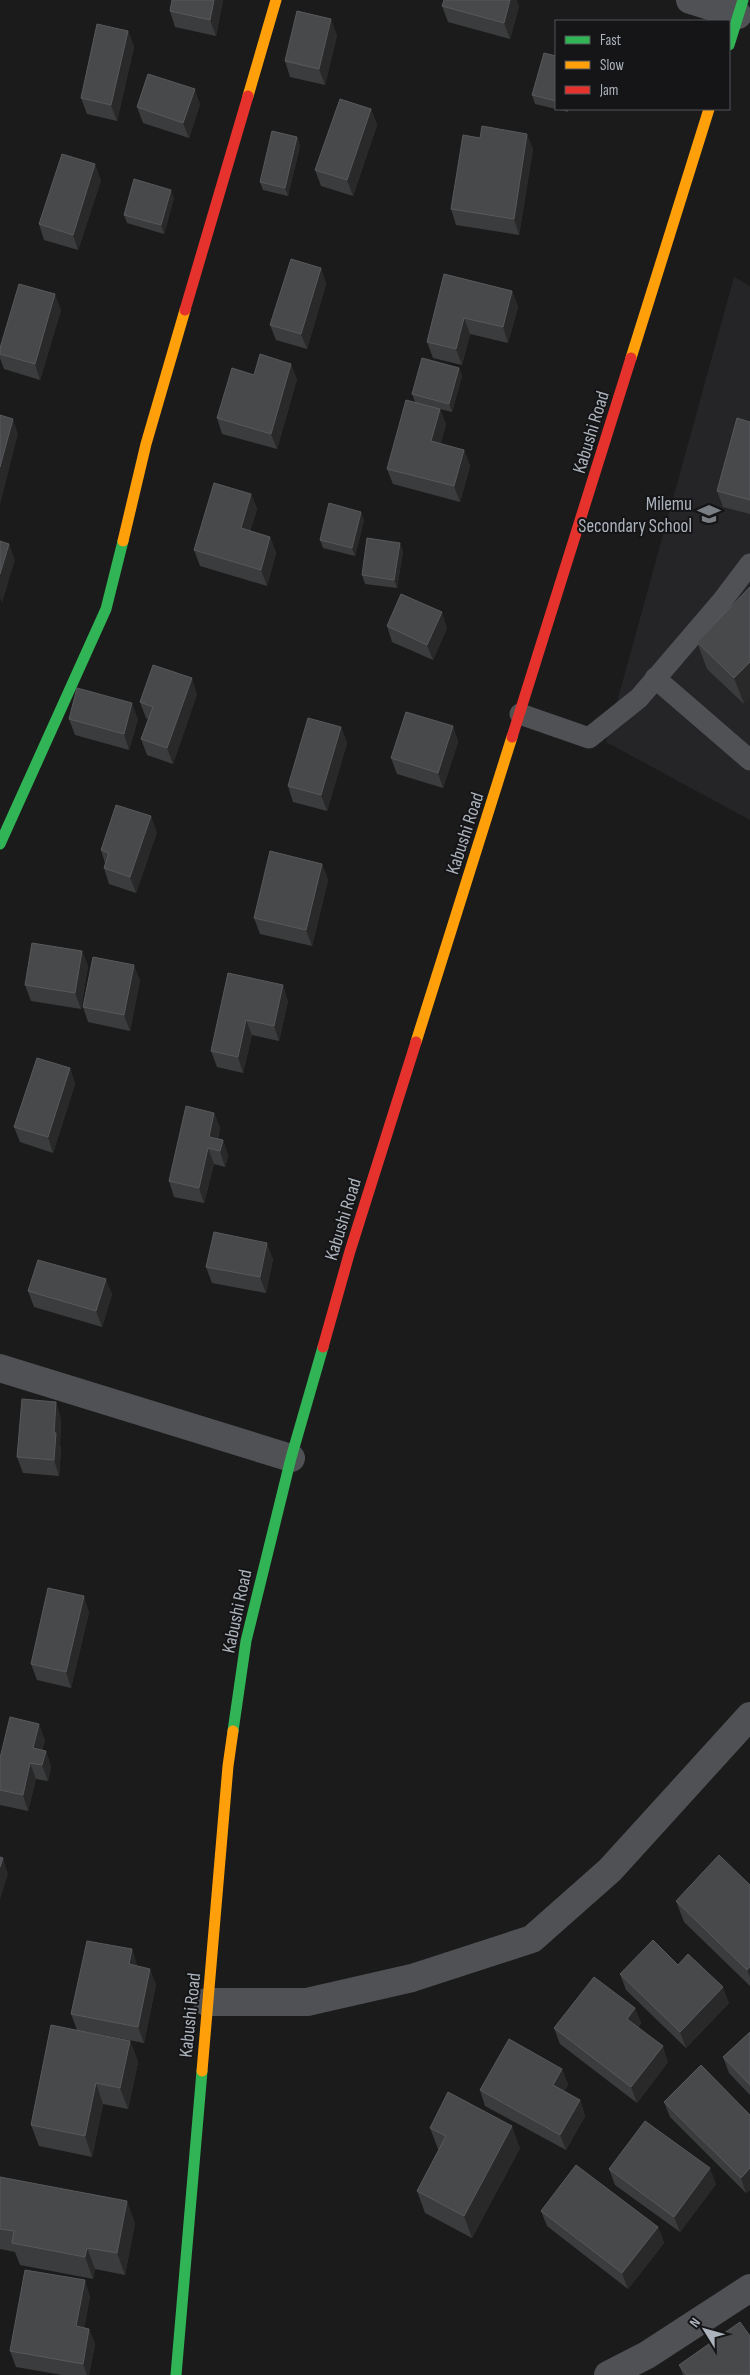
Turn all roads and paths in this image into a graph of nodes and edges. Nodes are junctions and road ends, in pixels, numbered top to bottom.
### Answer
1 (276, 0) edge
2 (690, 0) edge
3 (741, 7) edge
4 (730, 42) edge
5 (709, 110) edge
6 (750, 564) edge
7 (656, 678) junction
8 (520, 714) junction
9 (750, 760) edge
10 (0, 844) edge
11 (0, 1368) edge
12 (291, 1458) junction
13 (750, 1716) edge
14 (207, 2002) junction
15 (750, 2288) edge
16 (176, 2375) edge
17 (608, 2375) edge

1 - 10 main road
2 - 3 street
3 - 4 main road
5 - 8 main road, Kabushi Road
6 - 7 lane
7 - 8 lane
7 - 9 lane
8 - 12 main road, Kabushi Road
11 - 12 street
12 - 14 main road, Kabushi Road
13 - 14 street
14 - 16 main road, Kabushi Road
15 - 17 street

